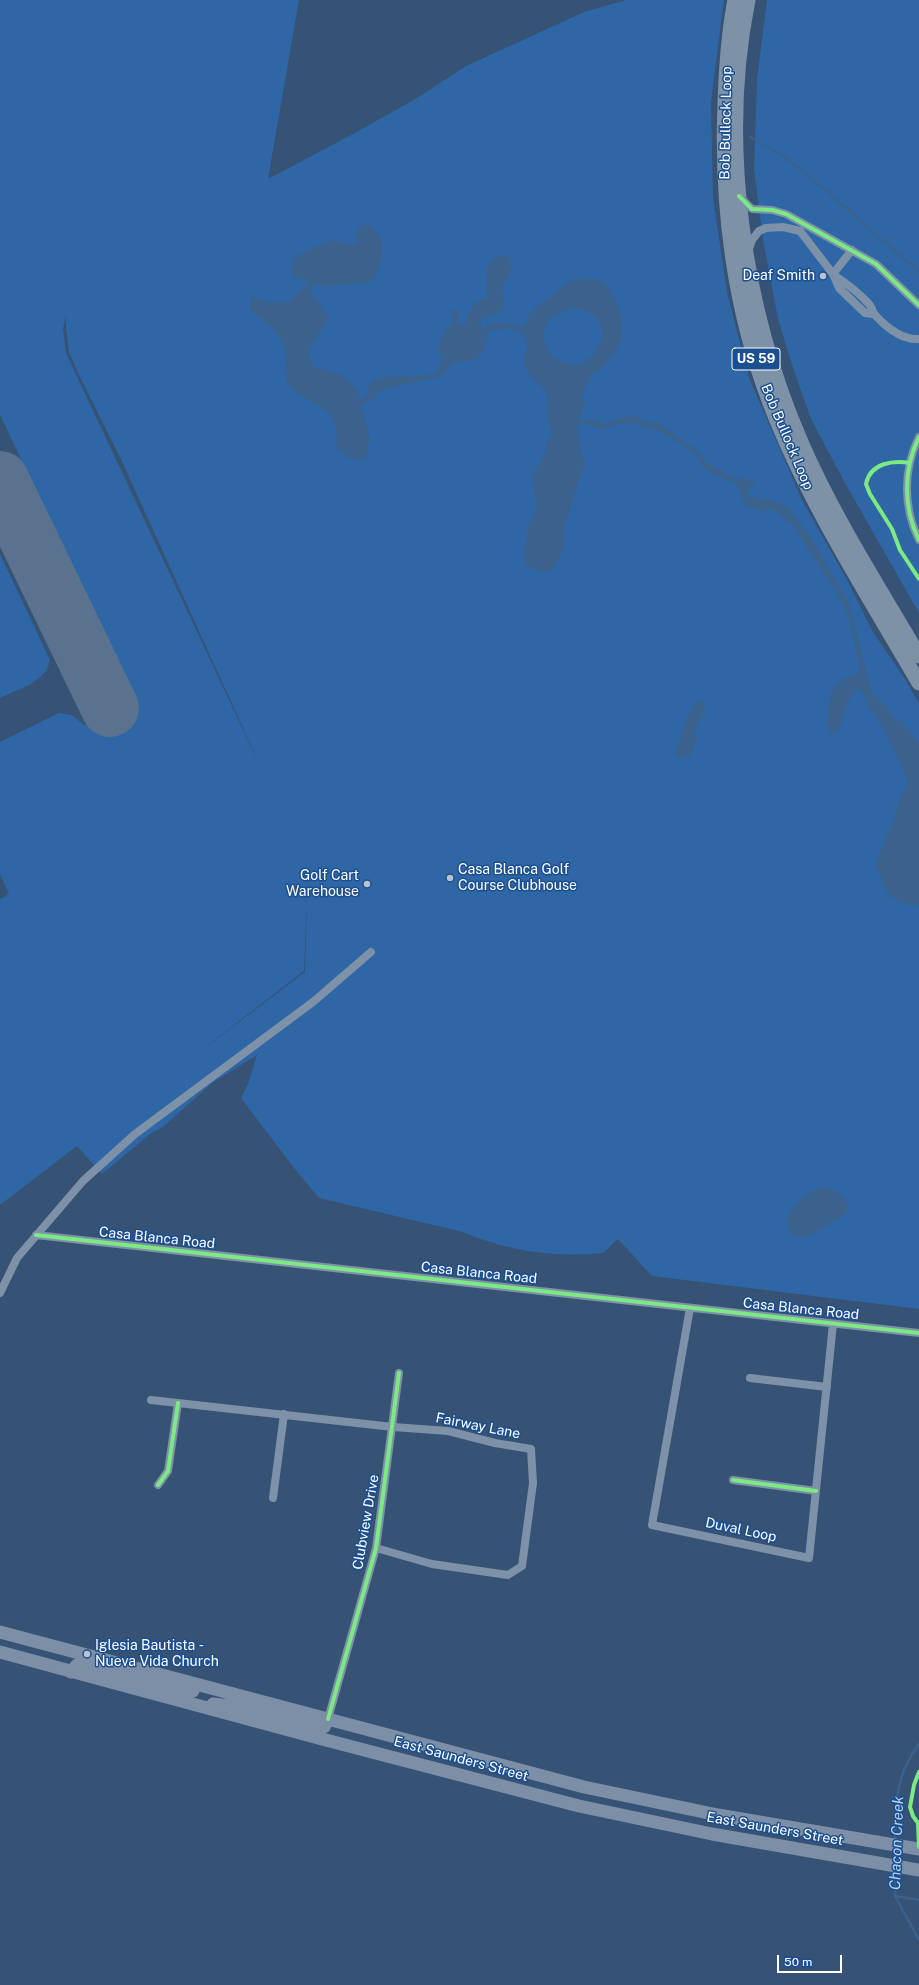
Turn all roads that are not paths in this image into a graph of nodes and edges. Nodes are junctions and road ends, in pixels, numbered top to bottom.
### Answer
1 (735, 0) edge
2 (748, 0) edge
3 (739, 196) junction
4 (852, 250) junction
5 (747, 258) junction
6 (833, 274) junction
7 (919, 305) edge
8 (919, 339) edge
9 (919, 438) edge
10 (919, 540) edge
11 (919, 656) edge
12 (919, 683) edge
13 (371, 952) dead end
14 (36, 1235) junction
15 (0, 1293) edge
16 (690, 1308) junction
17 (833, 1324) junction
18 (919, 1333) edge
19 (399, 1373) dead end
20 (750, 1378) dead end
21 (827, 1387) junction
22 (151, 1400) dead end
23 (178, 1403) junction
24 (284, 1414) junction
25 (393, 1427) junction
26 (733, 1480) dead end
27 (158, 1485) dead end
28 (816, 1491) junction
29 (273, 1498) dead end
30 (376, 1548) junction
31 (0, 1632) edge
32 (0, 1652) edge
33 (71, 1672) junction
34 (204, 1686) junction
35 (195, 1705) junction
36 (328, 1719) junction
37 (919, 1849) edge
38 (919, 1870) edge

1 - 12 highway, Bob Bullock Loop / US 59
2 - 3 highway, Bob Bullock Loop / US 59
3 - 4 street
3 - 5 highway, Bob Bullock Loop / US 59
4 - 6 street
4 - 7 street
5 - 6 street
5 - 11 highway, Bob Bullock Loop / US 59
6 - 8 street
9 - 10 street
13 - 14 street
14 - 15 street
14 - 16 street, Casa Blanca Road
16 - 17 street, Casa Blanca Road
16 - 28 street, Duval Loop
17 - 18 street, Casa Blanca Road
17 - 21 street, Duval Loop
19 - 25 street, Clubview Drive
20 - 21 street
21 - 28 street, Duval Loop
22 - 23 street, Fairway Lane
23 - 24 street, Fairway Lane
23 - 27 street
24 - 25 street, Fairway Lane
24 - 29 street
25 - 30 street, Clubview Drive
25 - 30 street, Fairway Lane
26 - 28 street
30 - 36 street, Clubview Drive
31 - 34 main road, East Saunders Street
32 - 33 main road, East Saunders Street
33 - 34 main road
33 - 35 main road, East Saunders Street
34 - 36 main road, East Saunders Street
35 - 36 main road
35 - 38 main road, East Saunders Street
36 - 37 main road, East Saunders Street

